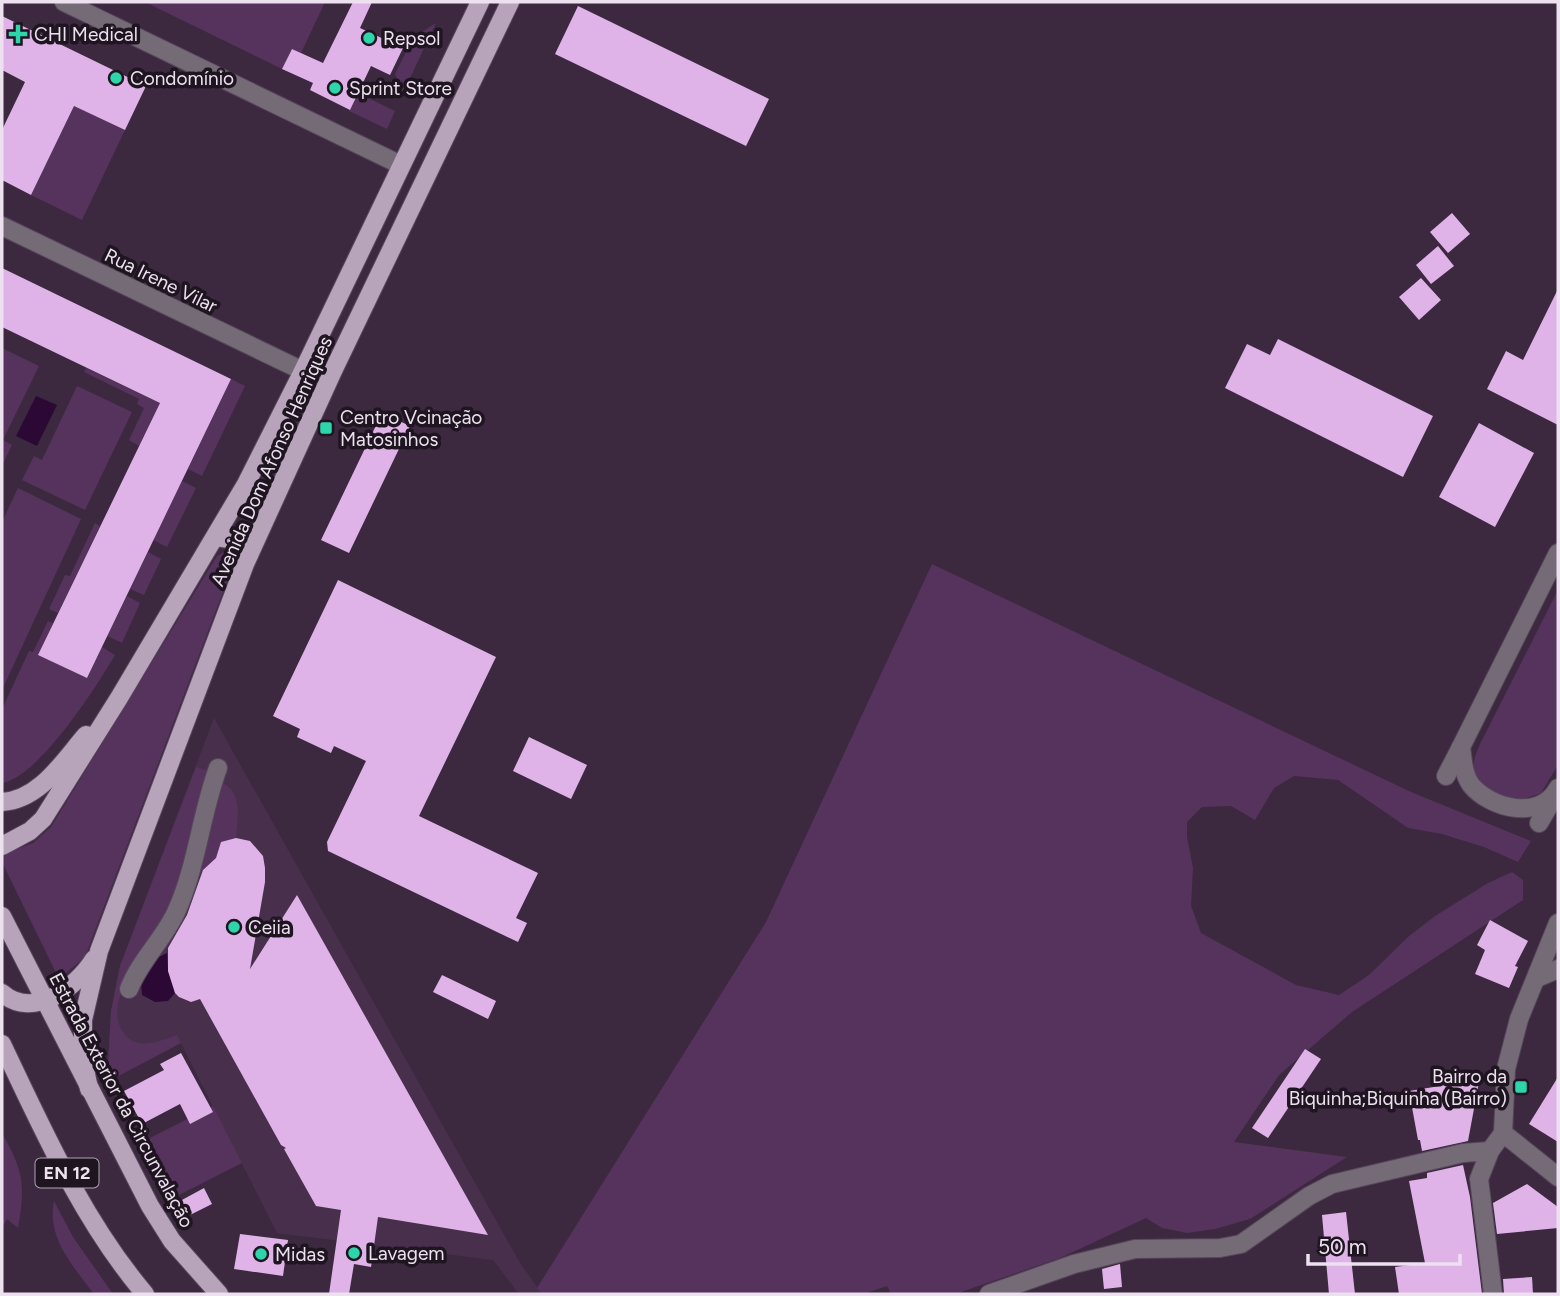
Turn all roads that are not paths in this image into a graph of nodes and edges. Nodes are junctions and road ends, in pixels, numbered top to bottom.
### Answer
1 (64, 2) edge
2 (480, 2) edge
3 (510, 2) edge
4 (401, 165) junction
5 (2, 226) edge
6 (303, 371) junction
7 (246, 484) junction
8 (274, 497) junction
9 (216, 537) junction
10 (1558, 553) edge
11 (249, 555) junction
12 (119, 698) junction
13 (1461, 747) junction
14 (218, 768) dead end
15 (1446, 776) dead end
16 (1556, 792) edge
17 (2, 802) edge
18 (1539, 823) dead end
19 (2, 846) edge
20 (2, 916) edge
21 (1558, 923) edge
22 (99, 951) junction
23 (1558, 969) edge
24 (1537, 978) junction
25 (129, 989) dead end
26 (2, 993) edge
27 (44, 1000) junction
28 (2, 1044) edge
29 (89, 1089) junction
30 (1503, 1133) junction
31 (1490, 1151) junction
32 (1558, 1177) edge
33 (145, 1294) edge
34 (219, 1294) edge
35 (989, 1294) edge
36 (1493, 1294) edge

1 - 4 street
2 - 4 main road, Avenida Dom Afonso Henriques
3 - 8 main road, Avenida Dom Afonso Henriques
4 - 6 main road, Avenida Dom Afonso Henriques
5 - 6 street, Rua Irene Vilar
6 - 7 main road, Avenida Dom Afonso Henriques
7 - 8 main road
7 - 9 main road, Avenida Dom Afonso Henriques
8 - 11 main road, Avenida Dom Afonso Henriques
9 - 11 main road
9 - 12 main road, Avenida Dom Afonso Henriques
10 - 13 street
11 - 22 main road, Avenida Dom Afonso Henriques
12 - 17 main road
12 - 19 main road, Avenida Dom Afonso Henriques
13 - 15 street
13 - 16 street
14 - 25 street
16 - 18 street
20 - 27 main road, Estrada Exterior da Circunvalação / EN 12
21 - 24 street
22 - 27 main road
22 - 29 main road
23 - 24 street
24 - 30 street
26 - 27 main road
27 - 29 main road, Estrada Exterior da Circunvalação / EN 12
28 - 33 main road, EN 12
29 - 34 main road, Estrada Exterior da Circunvalação / EN 12
30 - 31 street
30 - 32 street
31 - 35 street
31 - 36 street

